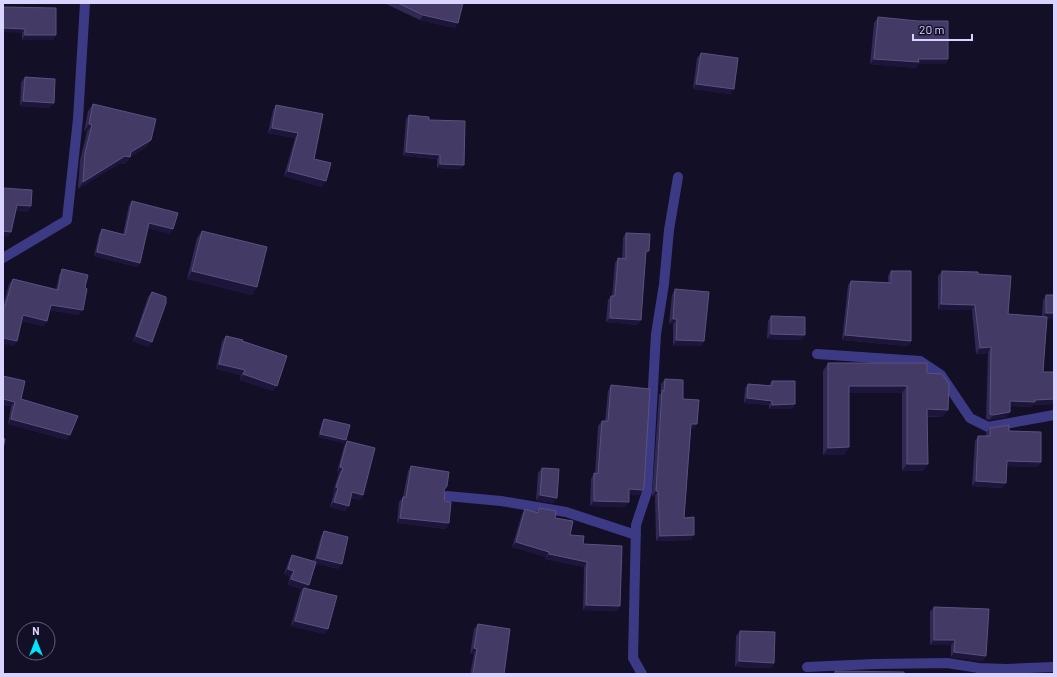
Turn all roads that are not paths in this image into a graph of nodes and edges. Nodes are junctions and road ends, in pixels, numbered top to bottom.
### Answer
1 (85, 3) edge
2 (678, 177) dead end
3 (3, 258) edge
4 (817, 354) dead end
5 (1054, 415) edge
6 (447, 496) edge
7 (636, 535) junction
8 (807, 667) dead end
9 (1054, 667) edge
10 (981, 671) edge
11 (642, 674) edge

1 - 3 street
2 - 7 street
4 - 5 street
6 - 7 street
7 - 11 street
8 - 10 street
9 - 10 street

